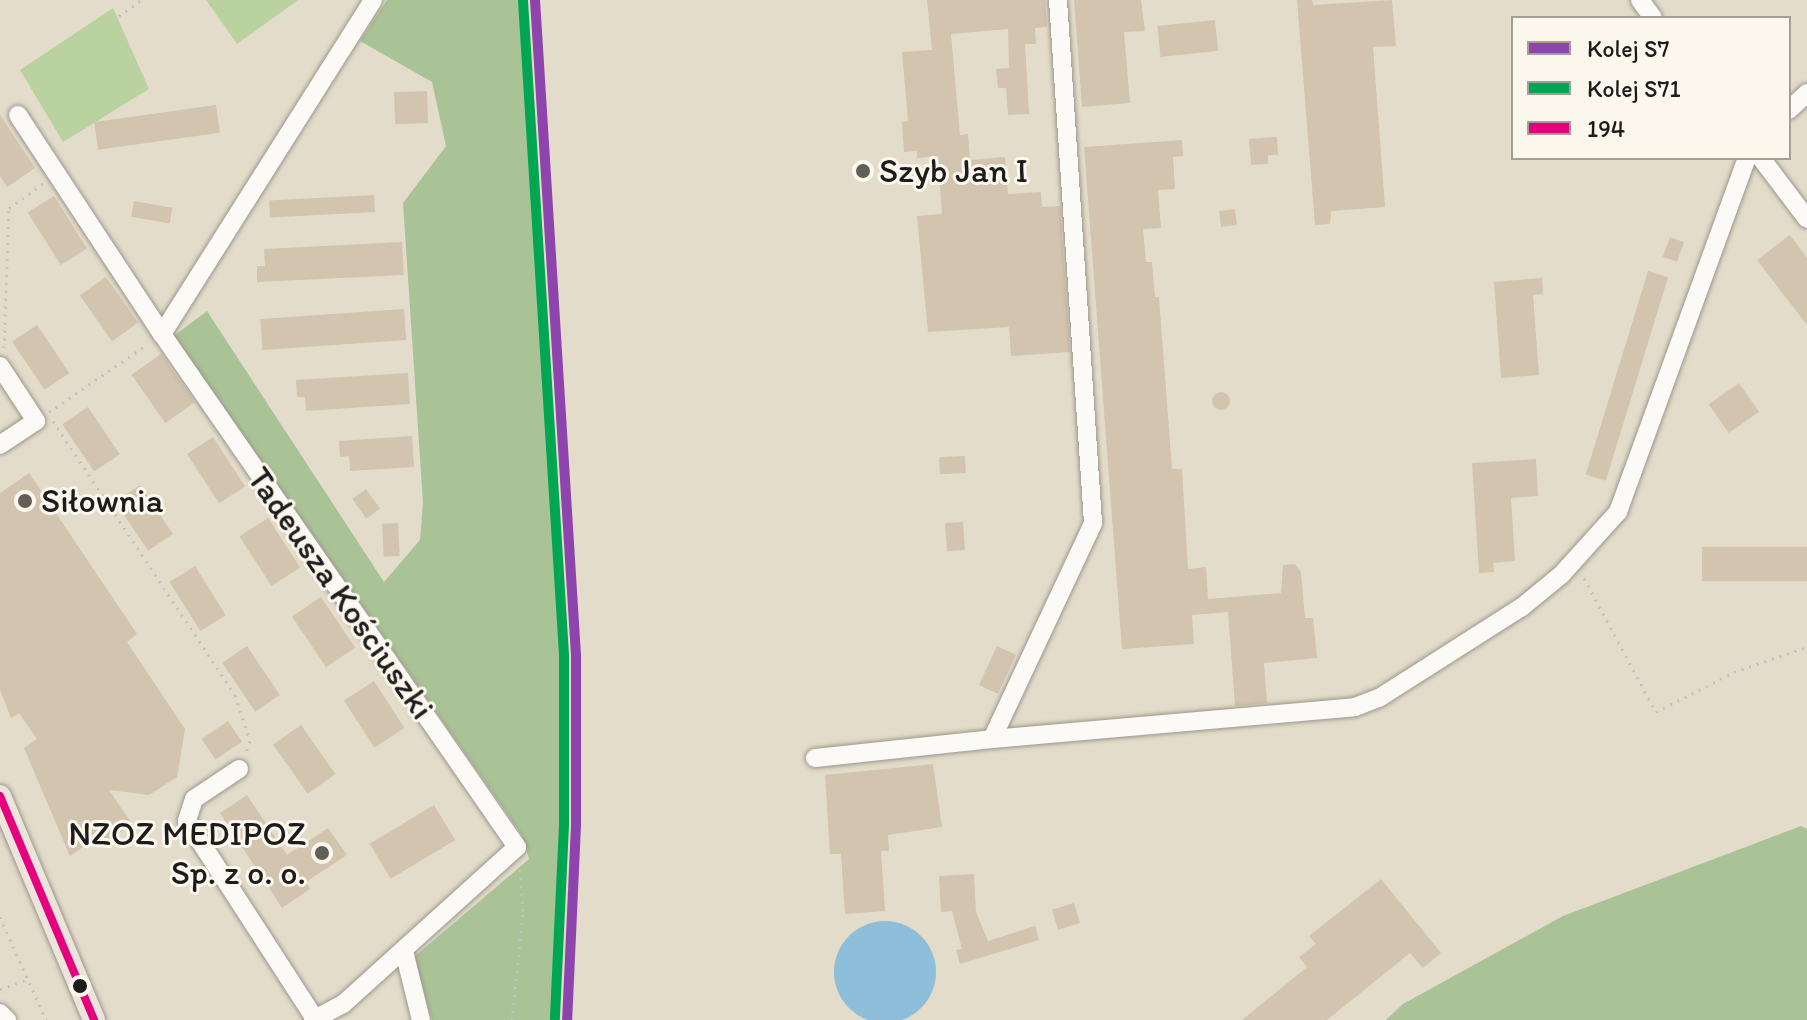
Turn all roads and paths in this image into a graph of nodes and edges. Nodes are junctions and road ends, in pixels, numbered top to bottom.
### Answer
1 (141, 0) edge
2 (373, 0) edge
3 (1058, 0) edge
4 (119, 16) dead end
5 (1807, 93) edge
6 (1791, 108) edge
7 (18, 115) dead end
8 (1746, 160) edge
9 (1763, 160) edge
10 (57, 174) junction
11 (1807, 219) edge
12 (162, 334) junction
13 (4, 360) edge
14 (40, 401) dead end
15 (48, 413) junction
16 (0, 445) edge
17 (1575, 560) junction
18 (1807, 647) edge
19 (992, 739) junction
20 (815, 758) dead end
21 (239, 769) joint
22 (0, 796) edge
23 (517, 847) junction
24 (0, 917) edge
25 (404, 951) junction
26 (29, 979) junction
27 (0, 989) edge
28 (0, 1013) edge
29 (7, 1020) edge
30 (46, 1020) edge
31 (94, 1020) edge
32 (314, 1020) edge
33 (421, 1020) edge
34 (512, 1020) edge

1 - 4 path
2 - 12 street
3 - 19 street
5 - 6 street
7 - 10 street, Tadeusza Kościuszki
8 - 17 street
9 - 11 street
10 - 12 street, Tadeusza Kościuszki
10 - 13 path
12 - 15 path
12 - 23 street, Tadeusza Kościuszki
13 - 16 street
14 - 15 path
15 - 21 path
17 - 18 path
17 - 19 street
19 - 20 street
21 - 32 street
22 - 31 main road
23 - 25 street
23 - 34 path
24 - 26 path
25 - 32 street
25 - 33 street
26 - 27 path
26 - 30 path
28 - 29 street

